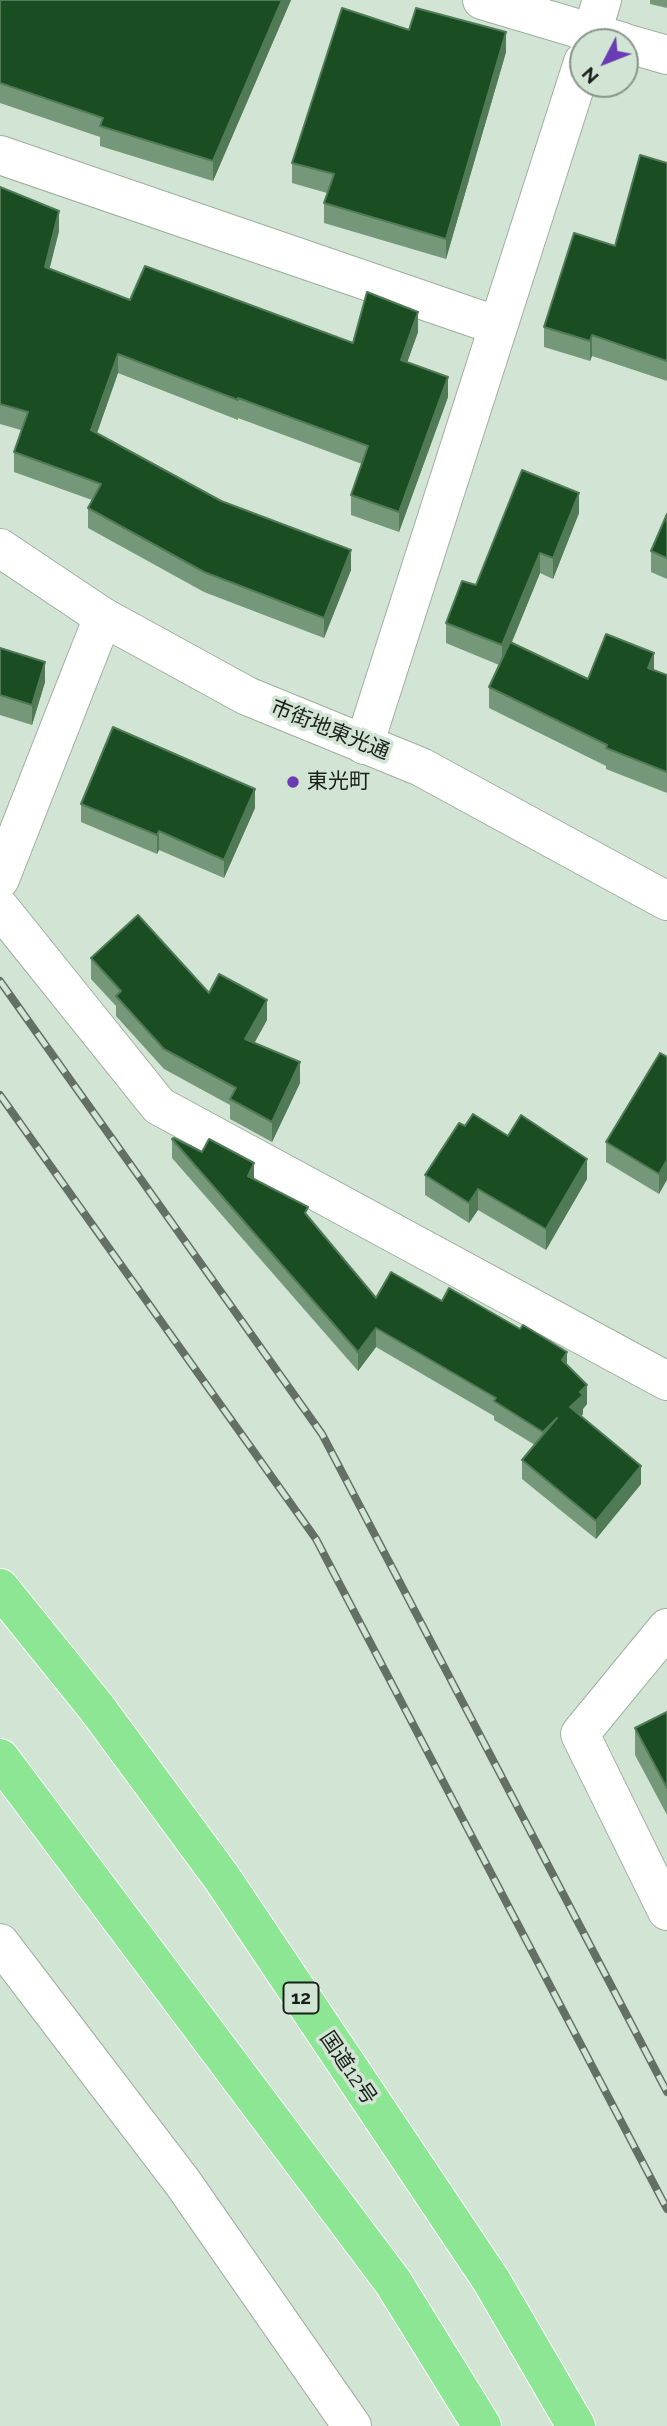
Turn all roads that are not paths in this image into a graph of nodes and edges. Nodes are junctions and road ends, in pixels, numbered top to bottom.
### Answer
1 (482, 0) edge
2 (573, 28) edge
3 (639, 47) edge
4 (667, 55) edge
5 (580, 98) edge
6 (0, 155) edge
7 (498, 326) junction
8 (0, 548) edge
9 (103, 617) junction
10 (364, 745) junction
11 (0, 879) edge
12 (667, 901) edge
13 (0, 908) edge
14 (667, 1381) edge
15 (0, 1588) edge
16 (667, 1628) edge
17 (0, 1758) edge
18 (667, 1910) edge
19 (0, 1943) edge
20 (352, 2426) edge
21 (481, 2426) edge
22 (576, 2426) edge

1 - 2 street
3 - 4 street
5 - 7 street
6 - 7 street
7 - 10 street
8 - 9 street, 市街地東光通
9 - 10 street, 市街地東光通
9 - 11 street
10 - 12 street, 市街地東光通
13 - 14 street
15 - 22 highway, 国道12号 / 12
16 - 18 street
17 - 21 highway
19 - 20 street

